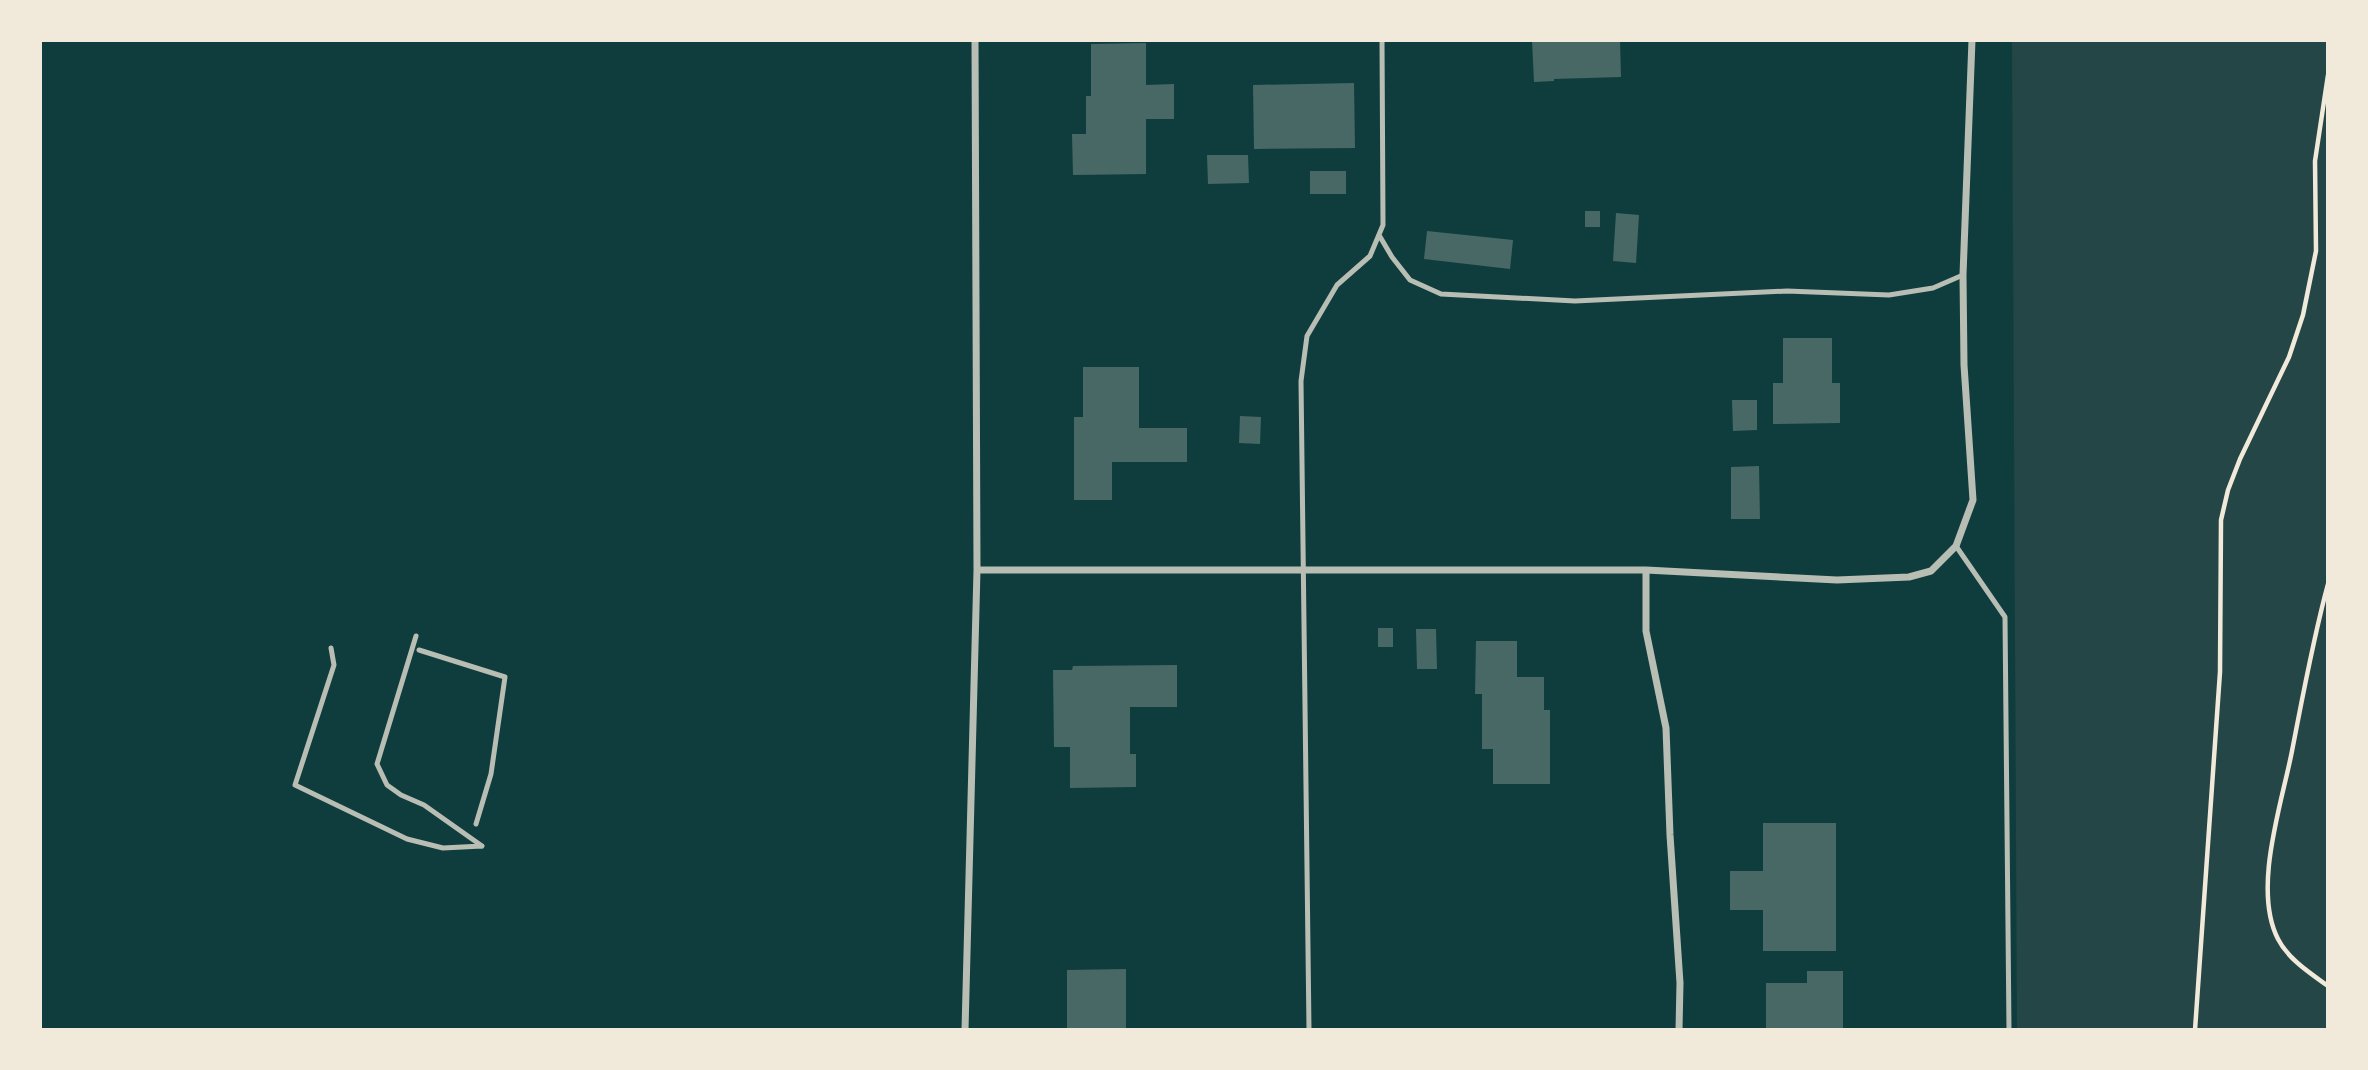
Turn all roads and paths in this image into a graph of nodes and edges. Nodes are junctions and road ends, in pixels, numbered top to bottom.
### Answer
1 (975, 40) edge
2 (1382, 40) edge
3 (1972, 40) edge
4 (2328, 75) edge
5 (1378, 235) junction
6 (1963, 275) junction
7 (1956, 546) junction
8 (1646, 569) junction
9 (977, 570) junction
10 (1303, 570) junction
11 (2328, 584) edge
12 (416, 636) dead end
13 (331, 648) dead end
14 (419, 650) dead end
15 (476, 824) dead end
16 (2328, 986) edge
17 (965, 1030) edge
18 (1309, 1030) edge
19 (1679, 1030) edge
20 (2009, 1030) edge
21 (2195, 1030) edge

1 - 9 street
2 - 5 lane
3 - 6 street
4 - 21 path
5 - 6 lane
5 - 10 lane
6 - 7 street
7 - 8 street
7 - 20 lane
8 - 10 street
8 - 19 street
9 - 10 street
9 - 17 street
10 - 18 lane
11 - 16 path
12 - 13 lane
14 - 15 lane

